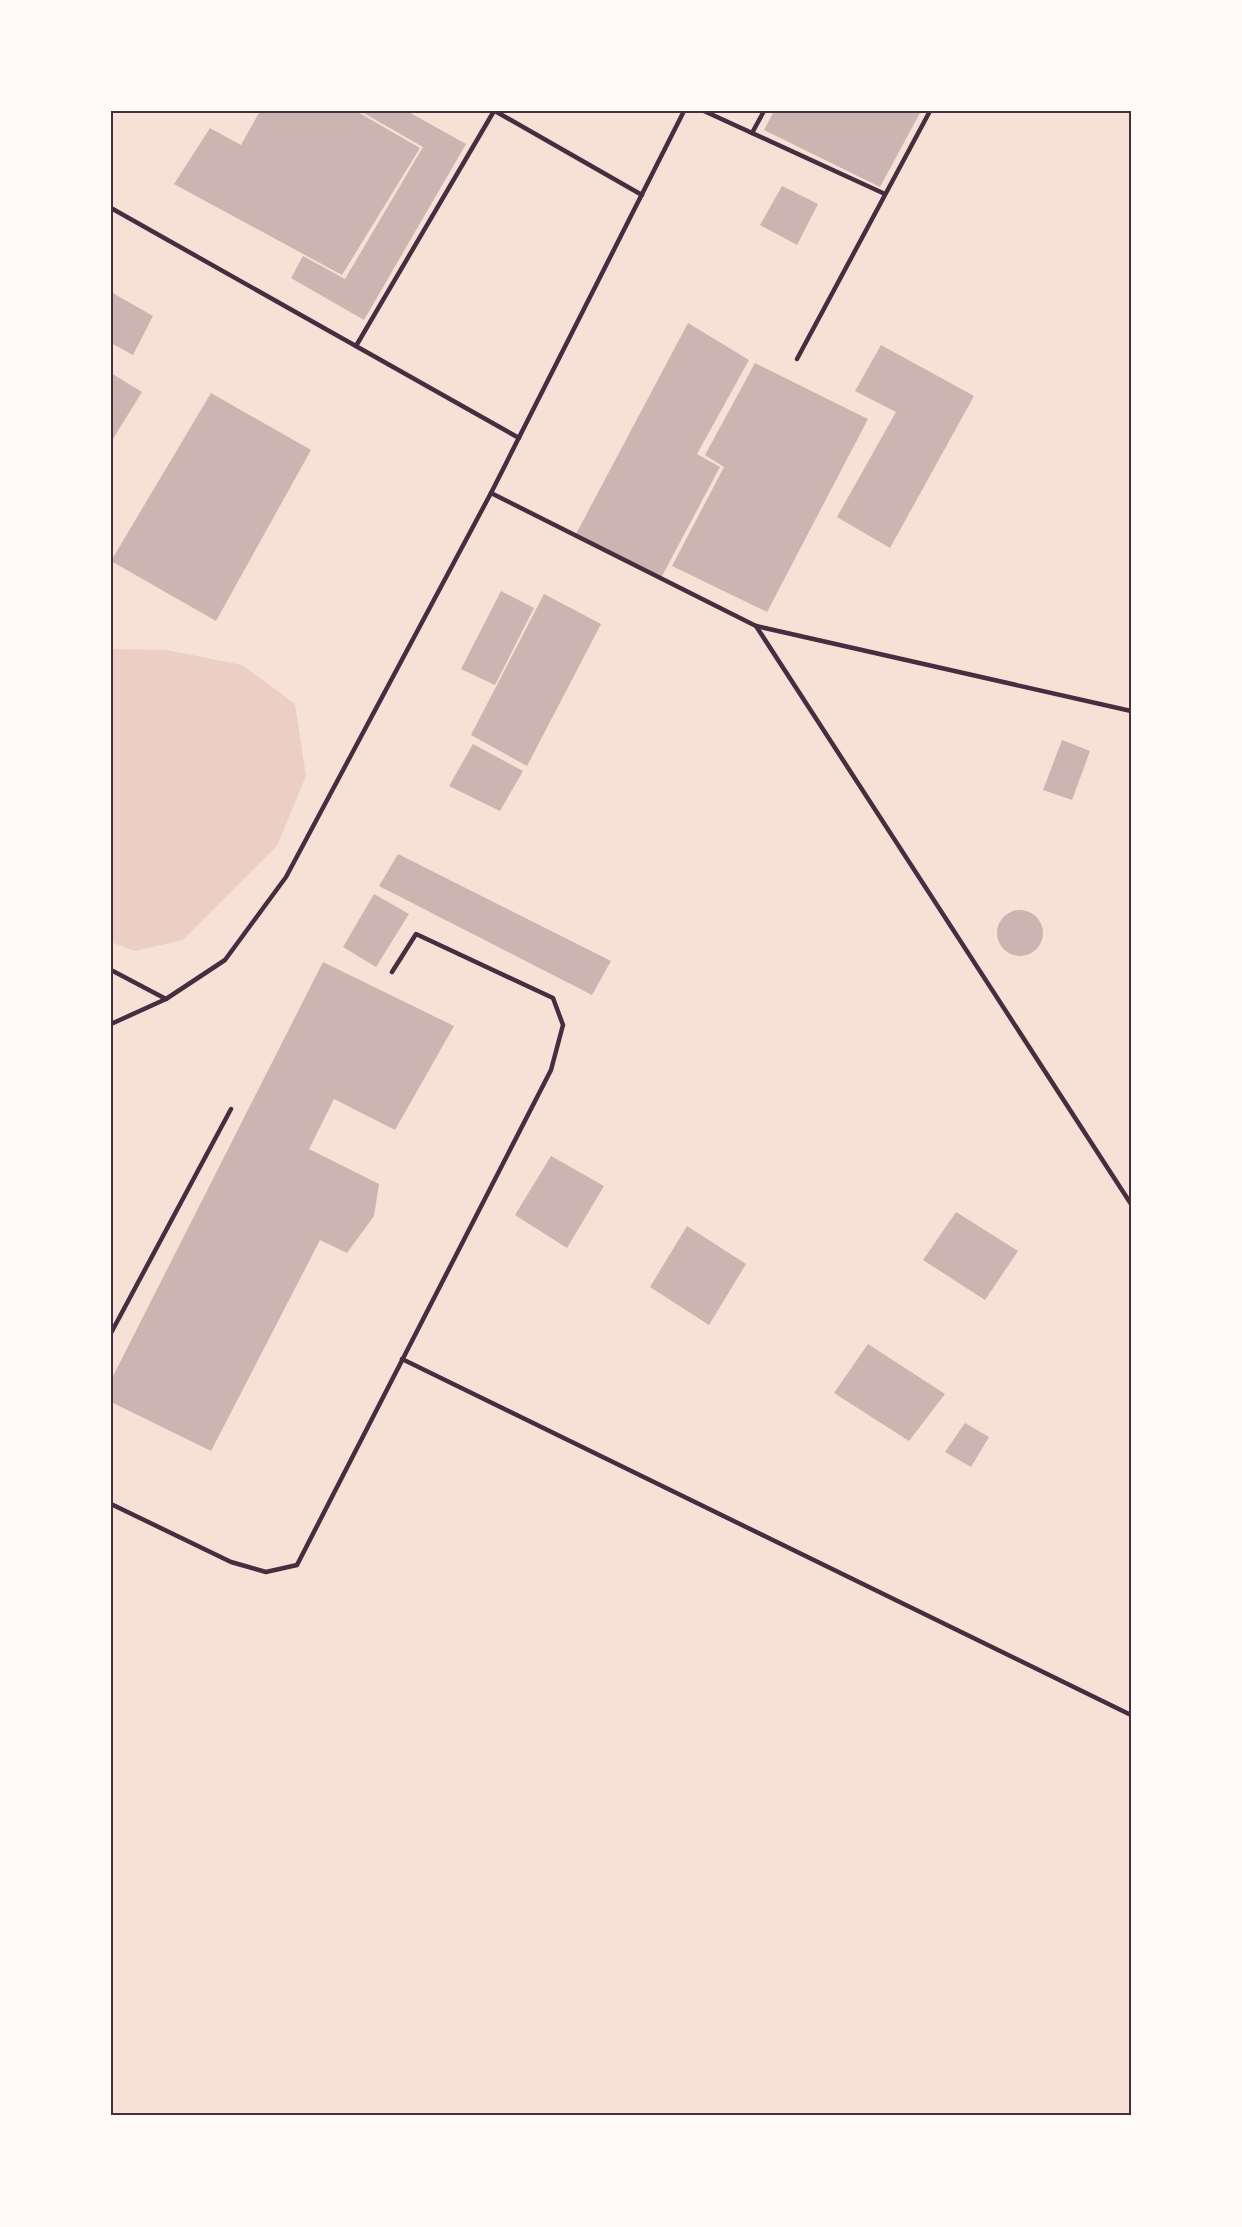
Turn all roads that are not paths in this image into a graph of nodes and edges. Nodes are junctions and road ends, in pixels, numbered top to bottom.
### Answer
1 (495, 111) edge
2 (684, 111) edge
3 (704, 111) edge
4 (764, 111) edge
5 (930, 111) edge
6 (752, 133) junction
7 (885, 194) junction
8 (642, 195) junction
9 (111, 208) edge
10 (356, 346) junction
11 (797, 359) dead end
12 (519, 438) junction
13 (491, 493) junction
14 (756, 626) junction
15 (1131, 711) edge
16 (111, 970) edge
17 (392, 972) dead end
18 (166, 999) junction
19 (111, 1024) edge
20 (231, 1109) dead end
21 (1131, 1204) edge
22 (111, 1333) edge
23 (402, 1359) junction
24 (111, 1504) edge
25 (1131, 1715) edge

1 - 8 lane
1 - 10 lane
2 - 8 lane
3 - 6 lane
4 - 6 lane
5 - 7 lane
6 - 7 lane
7 - 11 lane
8 - 12 lane
9 - 10 lane
10 - 12 lane
12 - 13 lane
13 - 14 lane
13 - 18 lane
14 - 15 lane
14 - 21 lane
16 - 18 lane
17 - 23 lane
18 - 19 lane
20 - 22 lane
23 - 24 lane
23 - 25 lane

